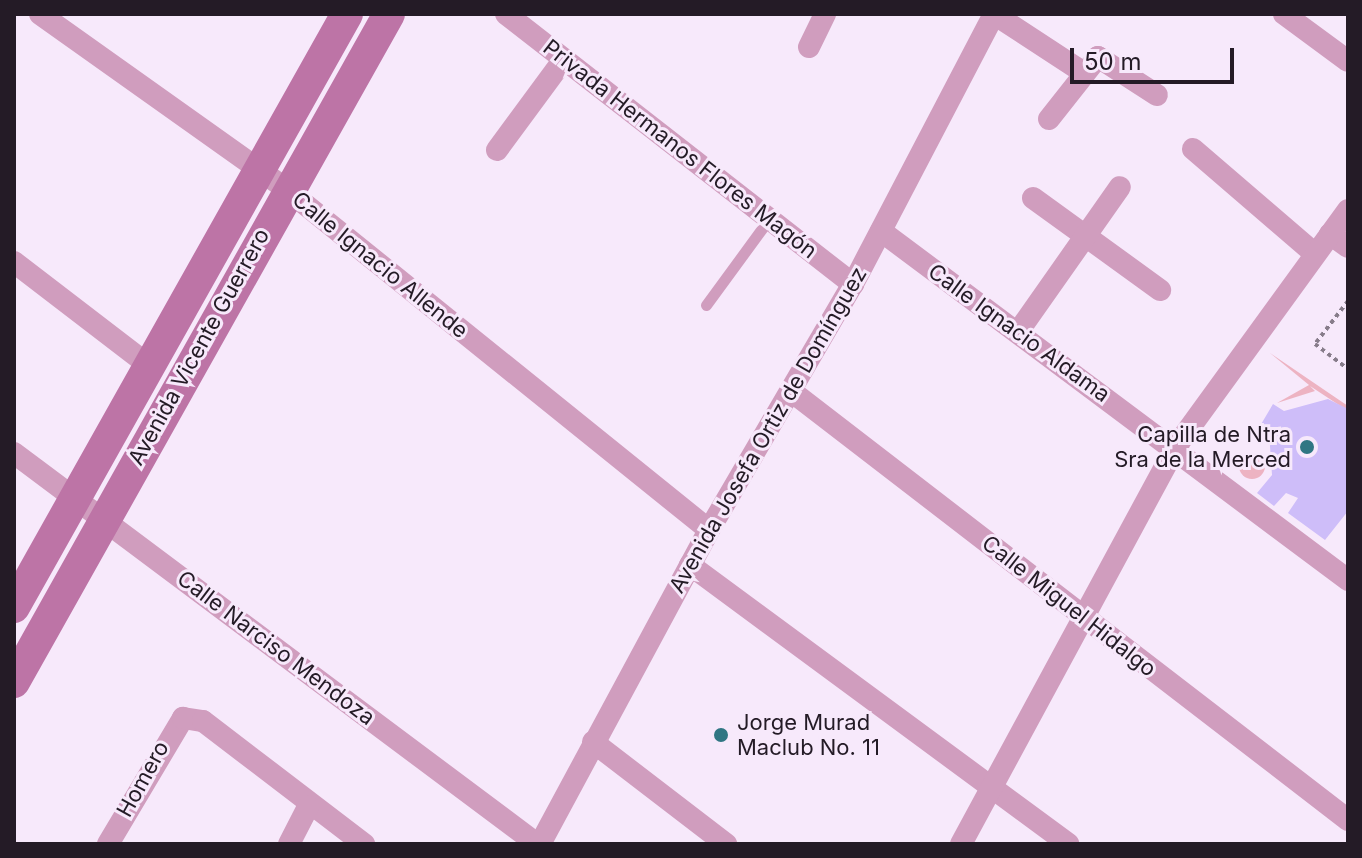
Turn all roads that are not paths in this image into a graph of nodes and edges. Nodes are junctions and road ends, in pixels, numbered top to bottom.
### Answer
1 (40, 14) edge
2 (347, 14) edge
3 (389, 14) edge
4 (506, 14) edge
5 (825, 14) edge
6 (994, 14) edge
7 (1284, 14) edge
8 (809, 47) dead end
9 (564, 59) junction
10 (1348, 61) edge
11 (1084, 73) junction
12 (1157, 95) dead end
13 (1049, 119) dead end
14 (1193, 149) dead end
15 (497, 150) dead end
16 (256, 166) junction
17 (1120, 187) dead end
18 (286, 189) junction
19 (1033, 198) dead end
20 (1348, 210) edge
21 (769, 219) junction
22 (881, 231) junction
23 (1084, 235) junction
24 (1339, 240) edge
25 (1314, 253) junction
26 (14, 262) edge
27 (853, 284) junction
28 (1160, 290) dead end
29 (706, 305) dead end
30 (1018, 332) junction
31 (147, 364) junction
32 (791, 391) junction
33 (1175, 448) junction
34 (14, 453) edge
35 (74, 498) junction
36 (104, 520) junction
37 (709, 530) junction
38 (690, 565) junction
39 (1348, 580) edge
40 (14, 607) edge
41 (1081, 616) junction
42 (14, 682) edge
43 (593, 742) junction
44 (992, 787) junction
45 (308, 807) junction
46 (1348, 820) edge
47 (108, 844) edge
48 (289, 844) edge
49 (364, 844) edge
50 (538, 844) edge
51 (726, 844) edge
52 (961, 844) edge
53 (1068, 844) edge

1 - 16 street, Calle Ignacio Allende
2 - 16 main road, Avenida Vicente Guerrero
3 - 18 main road, Avenida Vicente Guerrero
4 - 9 street, Privada Hermanos Flores Magón
5 - 8 street
6 - 11 street
6 - 22 street, Avenida Josefa Ortiz de Domínguez
7 - 10 street
9 - 15 street
9 - 21 street, Privada Hermanos Flores Magón
11 - 12 street
11 - 13 street
14 - 25 street
16 - 18 street, Calle Ignacio Allende
16 - 31 main road, Avenida Vicente Guerrero
17 - 23 street
18 - 36 main road, Avenida Vicente Guerrero
18 - 37 street, Calle Ignacio Allende
19 - 23 street
20 - 24 street
21 - 27 street, Privada Hermanos Flores Magón
21 - 29 lane
22 - 27 street, Avenida Josefa Ortiz de Domínguez
22 - 30 street, Calle Ignacio Aldama
23 - 28 street
23 - 30 street
24 - 25 street
25 - 33 street
26 - 31 street
27 - 32 street, Avenida Josefa Ortiz de Domínguez
30 - 33 street, Calle Ignacio Aldama
31 - 35 main road, Avenida Vicente Guerrero
32 - 37 street, Avenida Josefa Ortiz de Domínguez
32 - 41 street, Calle Miguel Hidalgo
33 - 39 street, Calle Ignacio Aldama
33 - 41 street
34 - 35 street, Calle Narciso Mendoza
35 - 36 street, Calle Narciso Mendoza
35 - 40 main road, Avenida Vicente Guerrero
36 - 42 main road, Avenida Vicente Guerrero
36 - 50 street, Calle Narciso Mendoza
37 - 38 street, Avenida Josefa Ortiz de Domínguez
38 - 43 street, Avenida Josefa Ortiz de Domínguez
38 - 44 street
41 - 44 street
41 - 46 street, Calle Miguel Hidalgo
43 - 50 street, Avenida Josefa Ortiz de Domínguez
43 - 51 street
44 - 52 street
44 - 53 street
45 - 47 street, Homero
45 - 48 street
45 - 49 street

